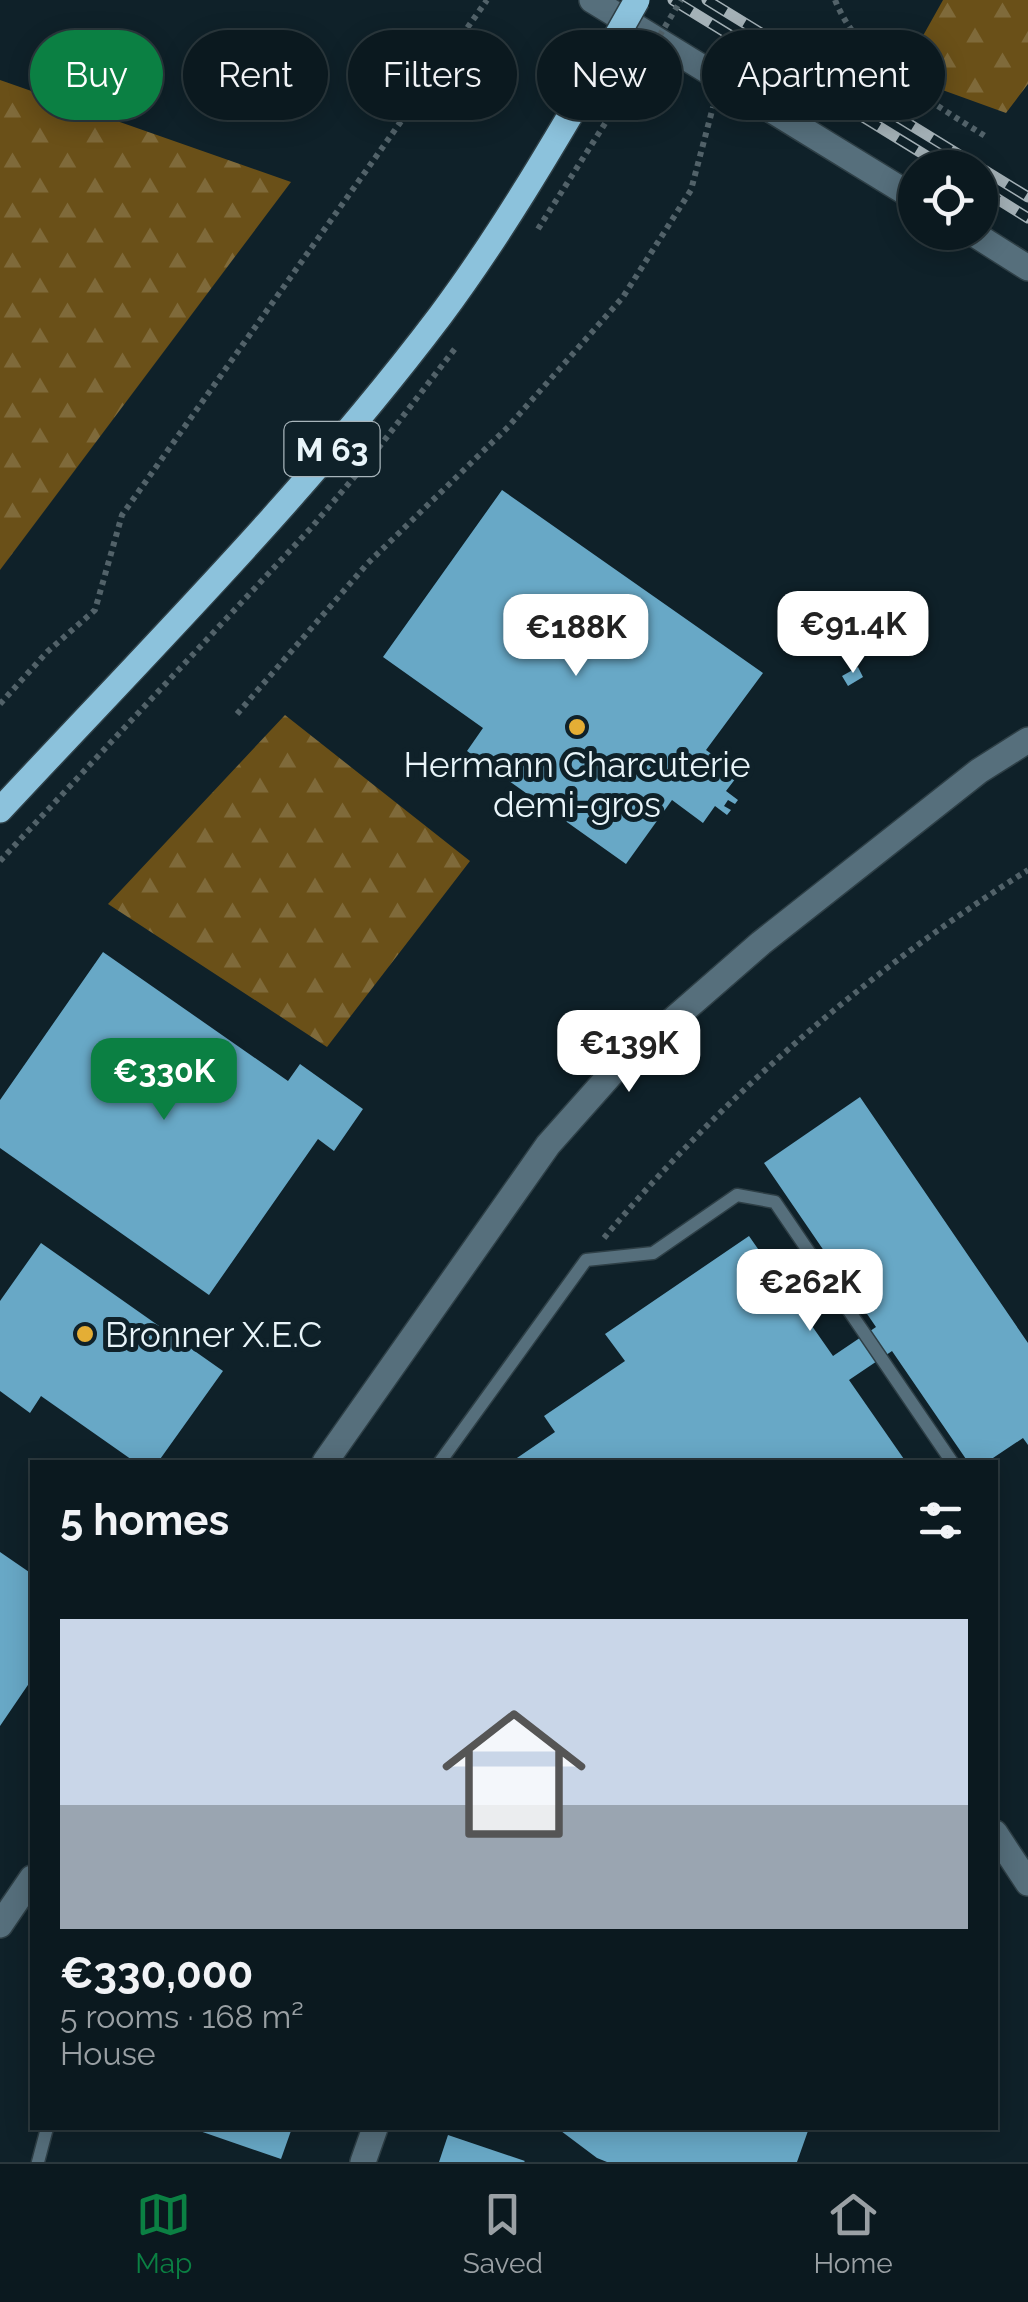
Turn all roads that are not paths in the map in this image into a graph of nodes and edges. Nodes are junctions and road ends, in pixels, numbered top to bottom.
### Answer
1 (592, 0) edge
2 (638, 0) edge
3 (898, 187) edge
4 (998, 249) edge
5 (1028, 268) edge
6 (1028, 740) edge
7 (0, 810) edge
8 (326, 1460) edge
9 (441, 1460) edge
10 (951, 1460) edge
11 (998, 1838) edge
12 (30, 1881) edge
13 (1028, 1883) edge
14 (0, 1925) edge
15 (46, 2130) edge
16 (373, 2130) edge
17 (38, 2162) edge
18 (362, 2162) edge

1 - 3 street
2 - 7 main road, M 63, bridge
4 - 5 street
6 - 8 street
9 - 10 lane
11 - 13 street
12 - 14 street
15 - 17 lane
16 - 18 street

